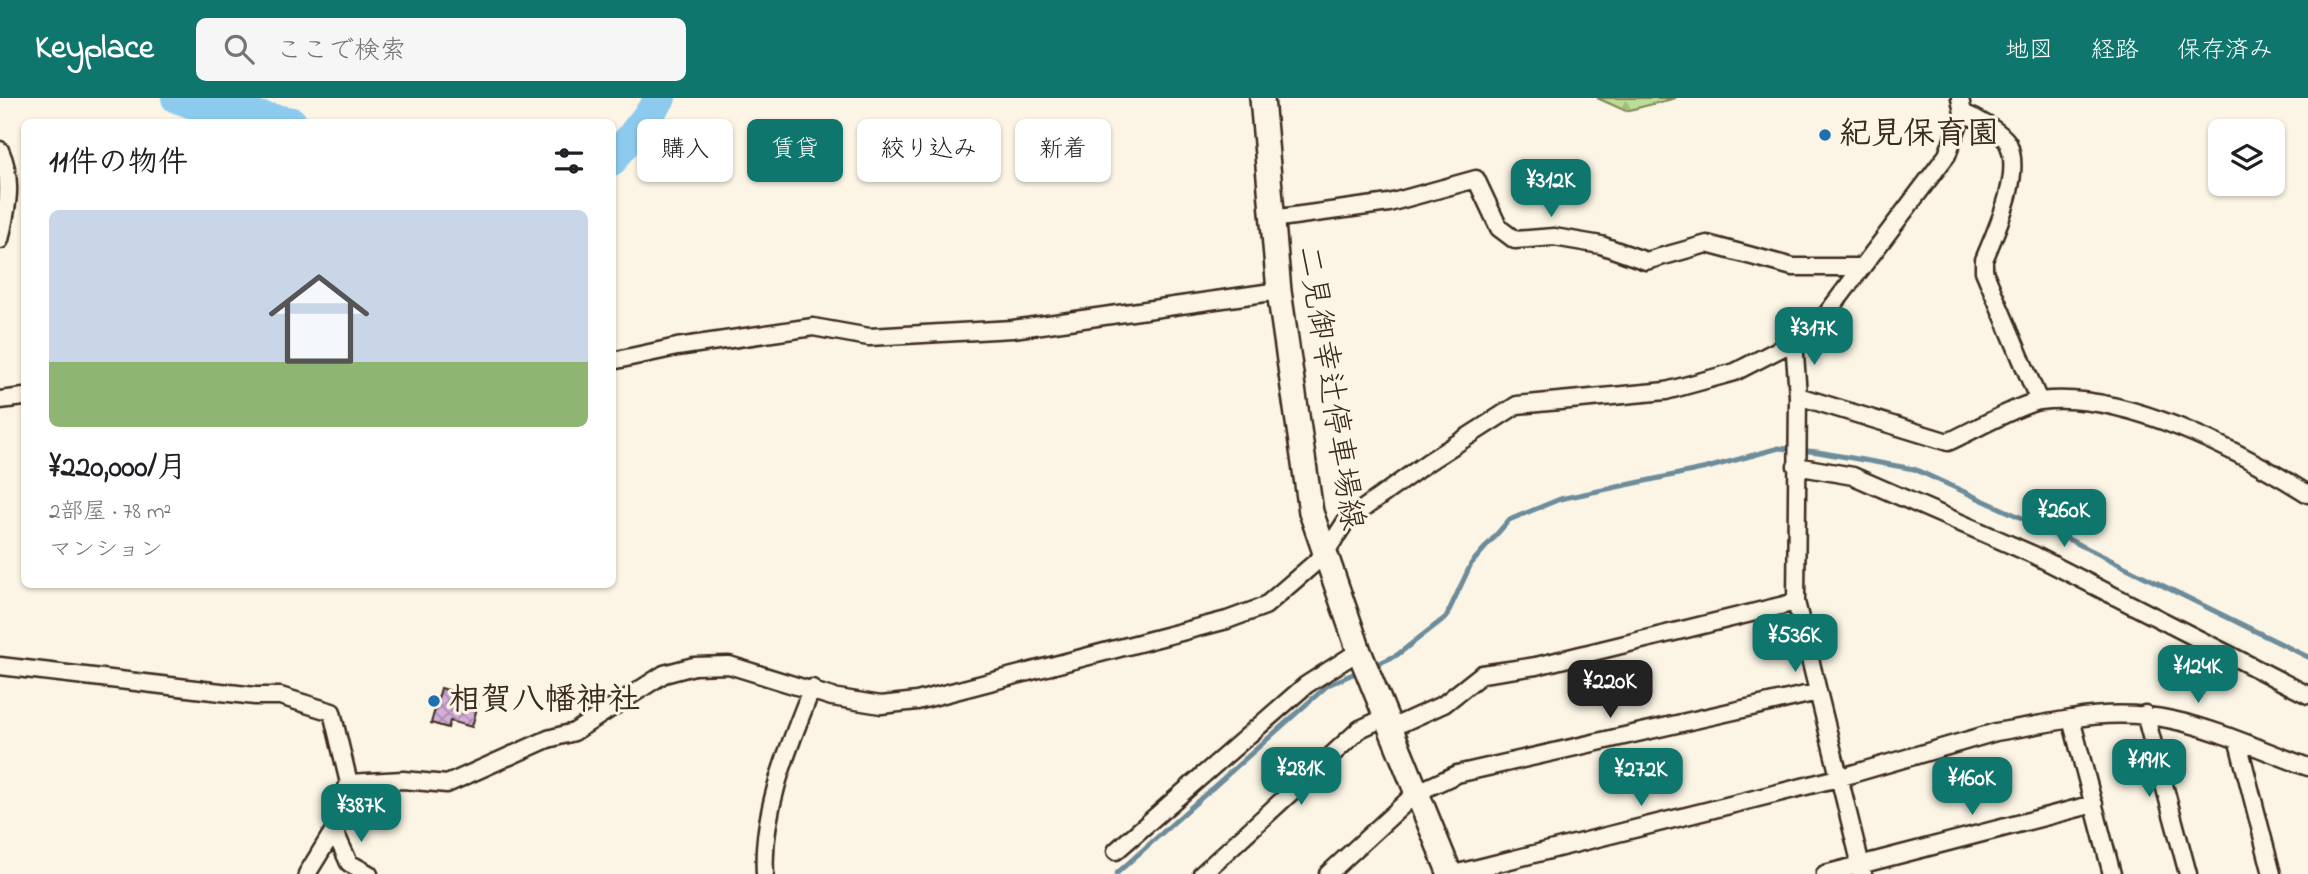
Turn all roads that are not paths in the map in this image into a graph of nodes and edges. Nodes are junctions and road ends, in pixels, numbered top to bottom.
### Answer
1 (1262, 98) edge
2 (1961, 105) edge
3 (0, 150) edge
4 (1272, 219) junction
5 (0, 240) edge
6 (1862, 267) junction
7 (1279, 290) junction
8 (1794, 340) junction
9 (616, 360) edge
10 (21, 397) edge
11 (0, 400) edge
12 (2039, 401) junction
13 (1797, 403) junction
14 (1796, 462) junction
15 (2308, 494) edge
16 (1324, 555) junction
17 (1796, 602) junction
18 (1359, 652) junction
19 (0, 666) edge
20 (812, 688) junction
21 (1818, 692) junction
22 (2308, 695) edge
23 (2146, 714) junction
24 (2071, 719) junction
25 (1388, 723) junction
26 (2238, 742) junction
27 (2308, 766) edge
28 (1838, 778) junction
29 (349, 783) junction
30 (1416, 793) junction
31 (2094, 804) junction
32 (334, 830) junction
33 (1116, 851) dead end
34 (1861, 869) edge
35 (764, 871) edge
36 (307, 874) edge
37 (369, 874) edge
38 (1202, 874) edge
39 (1328, 874) edge
40 (1452, 874) edge
41 (1825, 874) edge
42 (2112, 874) edge
43 (2188, 874) edge
44 (2272, 874) edge

1 - 4 main road, 二見御幸辻停車場線
2 - 6 street
2 - 12 street
3 - 5 street
4 - 6 street
4 - 7 main road, 二見御幸辻停車場線
6 - 8 street
7 - 9 street
7 - 16 main road, 二見御幸辻停車場線
8 - 13 street
8 - 16 street
10 - 11 street
12 - 13 street
12 - 15 street
13 - 14 street
14 - 17 street
14 - 22 street
16 - 18 main road, 二見御幸辻停車場線
16 - 20 street
17 - 21 street
17 - 25 street
18 - 25 main road, 二見御幸辻停車場線
18 - 33 street
19 - 29 street
20 - 29 street
20 - 35 street
21 - 28 street
21 - 30 street
23 - 24 street
23 - 26 street
23 - 43 street
24 - 28 street
24 - 31 street
25 - 30 main road, 二見御幸辻停車場線
25 - 38 street
26 - 27 street
26 - 44 street
28 - 34 street
28 - 40 street
29 - 32 street
30 - 39 street
30 - 40 main road, 二見御幸辻停車場線
31 - 34 street
31 - 42 street
32 - 36 street
32 - 37 street
34 - 41 street

